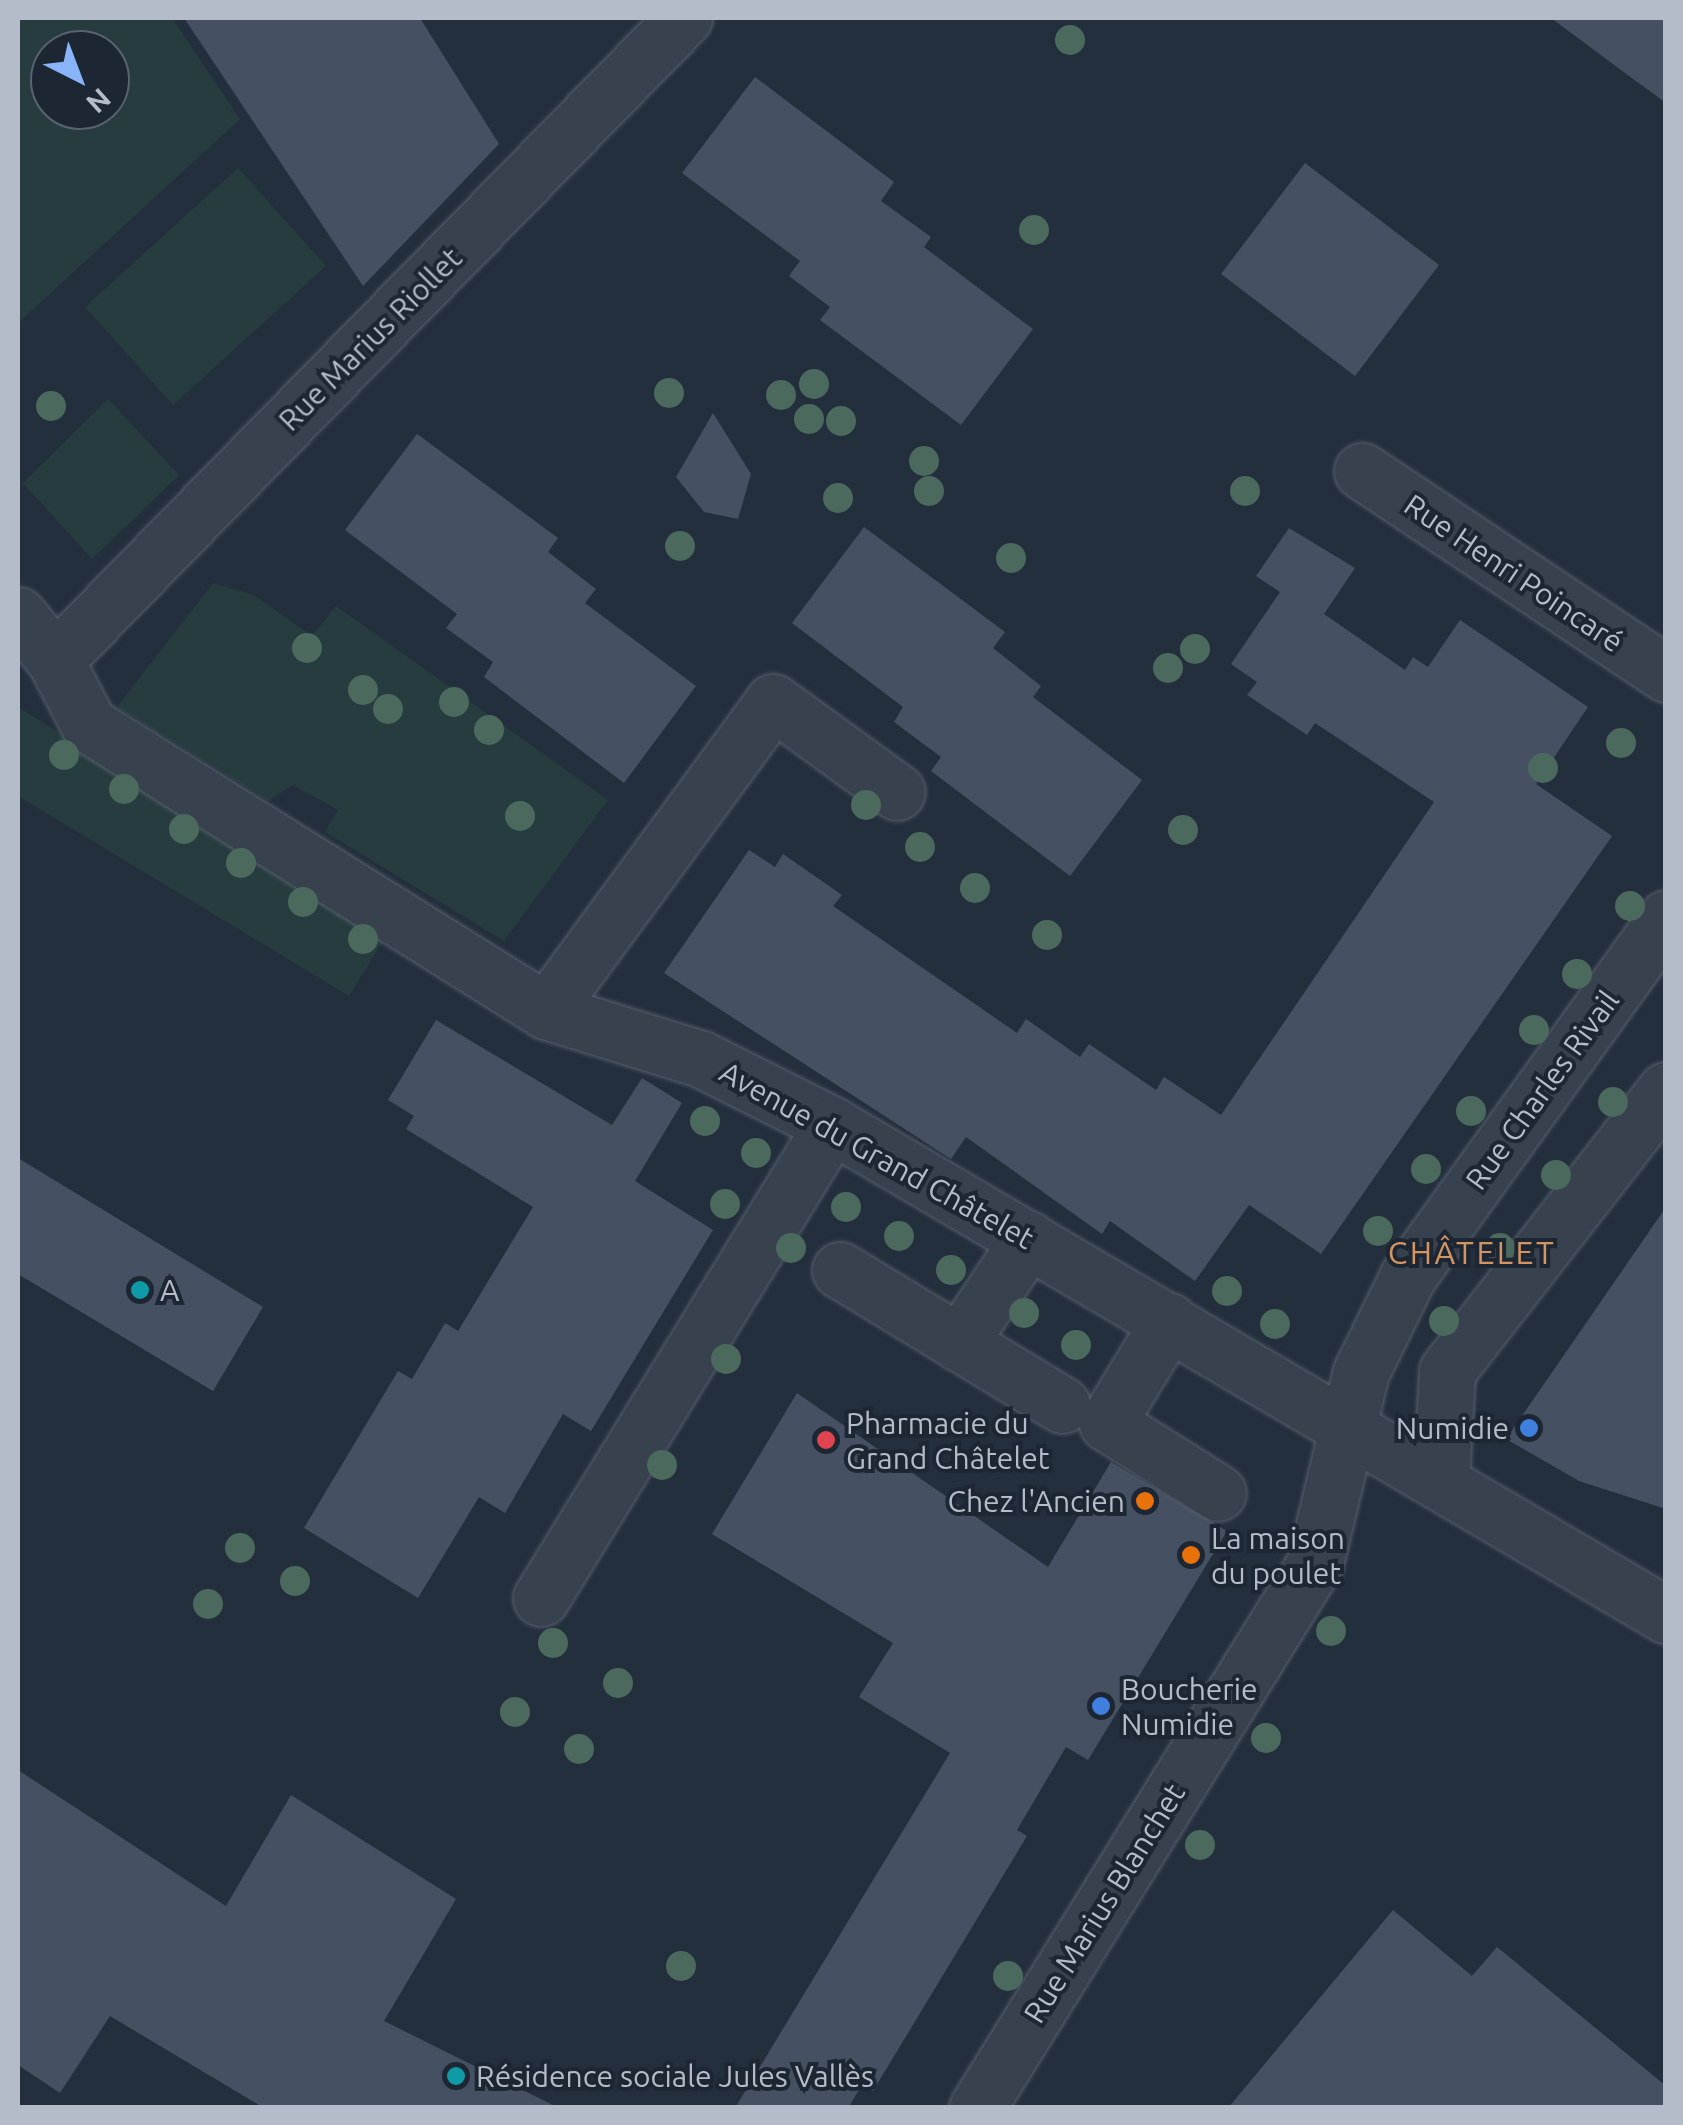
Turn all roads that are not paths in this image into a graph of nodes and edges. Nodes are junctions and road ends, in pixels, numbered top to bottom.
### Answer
1 (684, 18) edge
2 (1362, 472) dead end
3 (18, 616) edge
4 (55, 660) junction
5 (1666, 674) edge
6 (897, 792) dead end
7 (1666, 918) edge
8 (546, 1011) junction
9 (1666, 1090) edge
10 (832, 1125) junction
11 (1029, 1239) junction
12 (840, 1270) dead end
13 (1170, 1321) junction
14 (959, 1342) junction
15 (1062, 1405) dead end
16 (1353, 1428) junction
17 (1441, 1480) junction
18 (1218, 1493) dead end
19 (540, 1598) dead end
20 (1666, 1615) edge
21 (977, 2108) edge

1 - 4 street, Rue Marius Riollet
2 - 5 street, Rue Henri Poincaré
3 - 4 street, Avenue du Grand Châtelet
4 - 8 street, Avenue du Grand Châtelet
6 - 8 street
7 - 16 street, Rue Charles Rivail
8 - 10 street, Avenue du Grand Châtelet
9 - 17 street
10 - 11 street, Avenue du Grand Châtelet
10 - 19 street
11 - 13 street, Avenue du Grand Châtelet
11 - 14 street
12 - 14 street
13 - 16 street, Avenue du Grand Châtelet
13 - 18 street
14 - 15 street
16 - 17 street, Avenue du Grand Châtelet
16 - 21 street, Rue Marius Blanchet
17 - 20 street, Avenue du Grand Châtelet

